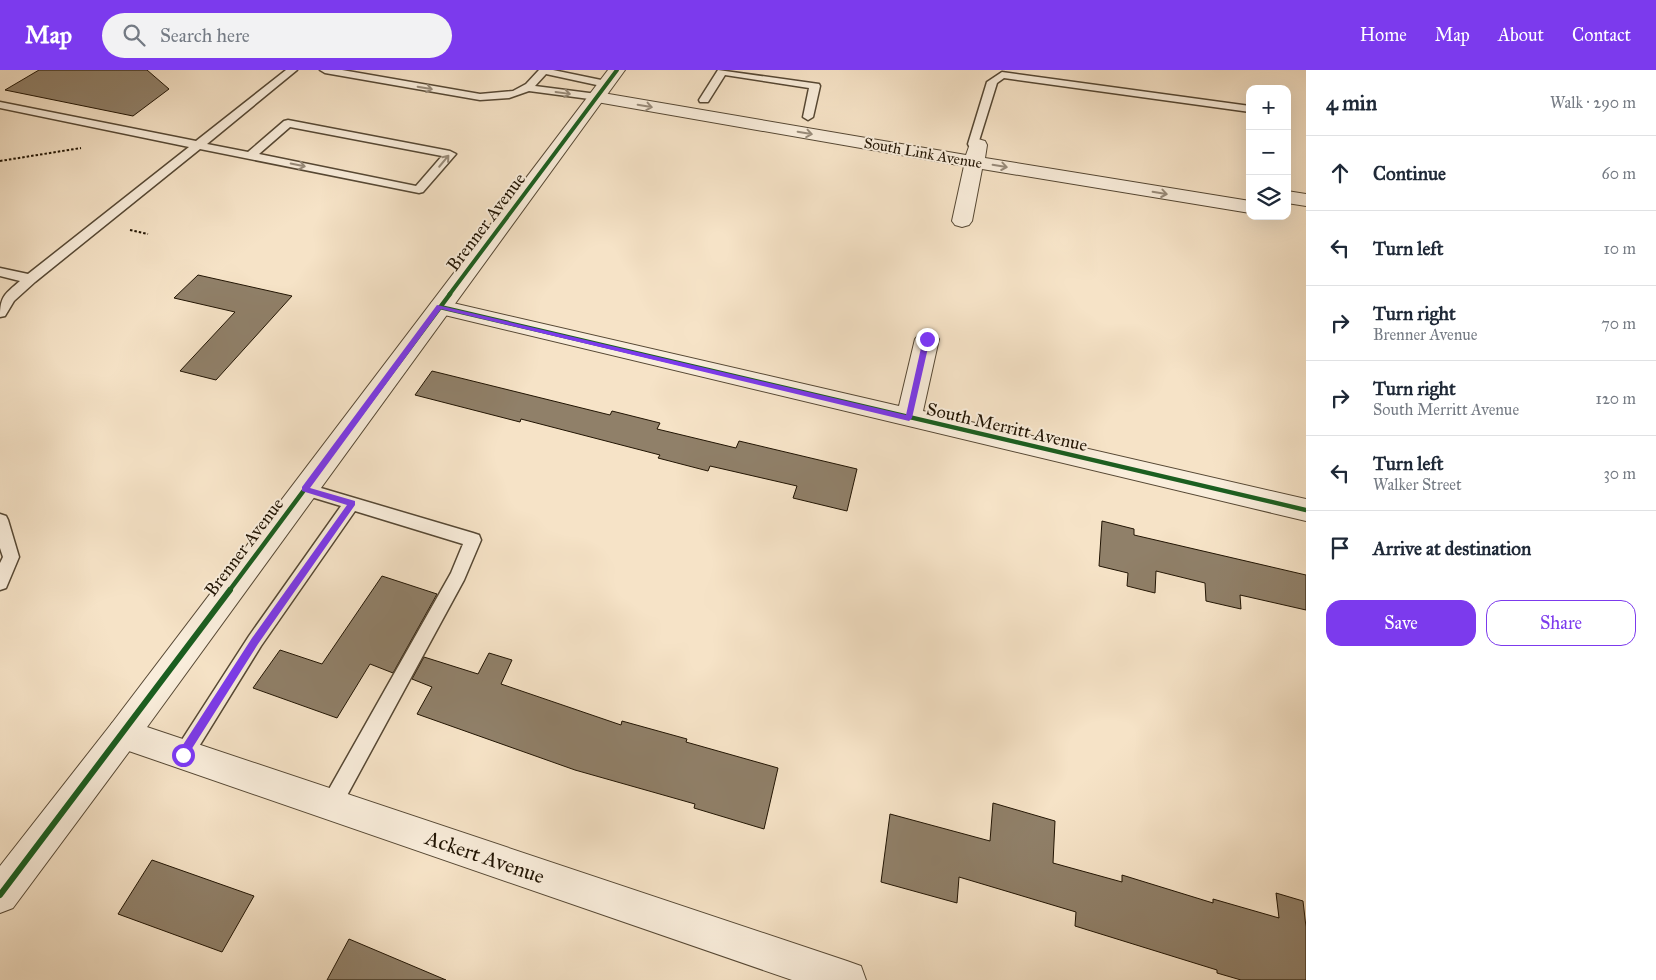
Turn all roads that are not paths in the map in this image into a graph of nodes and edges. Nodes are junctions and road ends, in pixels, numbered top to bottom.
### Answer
1 (292, 70) edge
2 (325, 70) edge
3 (543, 71) edge
4 (607, 84) edge
5 (530, 88) junction
6 (704, 100) junction
7 (0, 105) edge
8 (1246, 108) edge
9 (808, 118) junction
10 (198, 145) junction
11 (975, 151) junction
12 (250, 156) junction
13 (1246, 190) edge
14 (1291, 198) edge
15 (1306, 200) edge
16 (1246, 206) edge
17 (1291, 214) edge
18 (1306, 216) edge
19 (962, 221) dead end
20 (0, 272) edge
21 (30, 279) junction
22 (5, 299) edge
23 (440, 307) junction
24 (0, 313) edge
25 (927, 339) dead end
26 (909, 418) junction
27 (304, 489) junction
28 (352, 503) junction
29 (1306, 510) edge
30 (0, 520) edge
31 (0, 583) edge
32 (123, 734) junction
33 (183, 755) junction
34 (331, 805) junction
35 (0, 895) edge
36 (793, 970) edge
37 (847, 980) edge

1 - 10 lane
2 -> 5 lane
3 - 4 lane
3 - 5 lane
5 -> 4 lane
4 - 6 street, South Link Avenue
4 -> 11 street, South Link Avenue
4 - 23 street, Brenner Avenue
6 - 9 street, South Link Avenue
6 - 9 lane
7 - 10 lane
8 - 11 lane
9 - 11 street, South Link Avenue
10 - 12 lane
10 - 21 lane
11 - 13 street, South Link Avenue
11 -> 16 street, South Link Avenue
11 - 19 street
12 -> 12 lane
14 - 15 street
17 - 18 street
20 - 21 lane
21 - 22 lane
22 - 24 lane
23 - 26 street, South Merritt Avenue
23 - 27 street, Brenner Avenue
25 - 26 street
26 - 29 street, South Merritt Avenue
27 - 28 lane
27 - 32 street, Brenner Avenue
28 - 33 lane
28 - 34 lane
30 - 31 lane
32 - 33 street, Ackert Avenue
32 - 35 street, Brenner Avenue
33 - 34 street, Ackert Avenue
34 - 36 street, Ackert Avenue
36 - 37 street, Ackert Avenue

